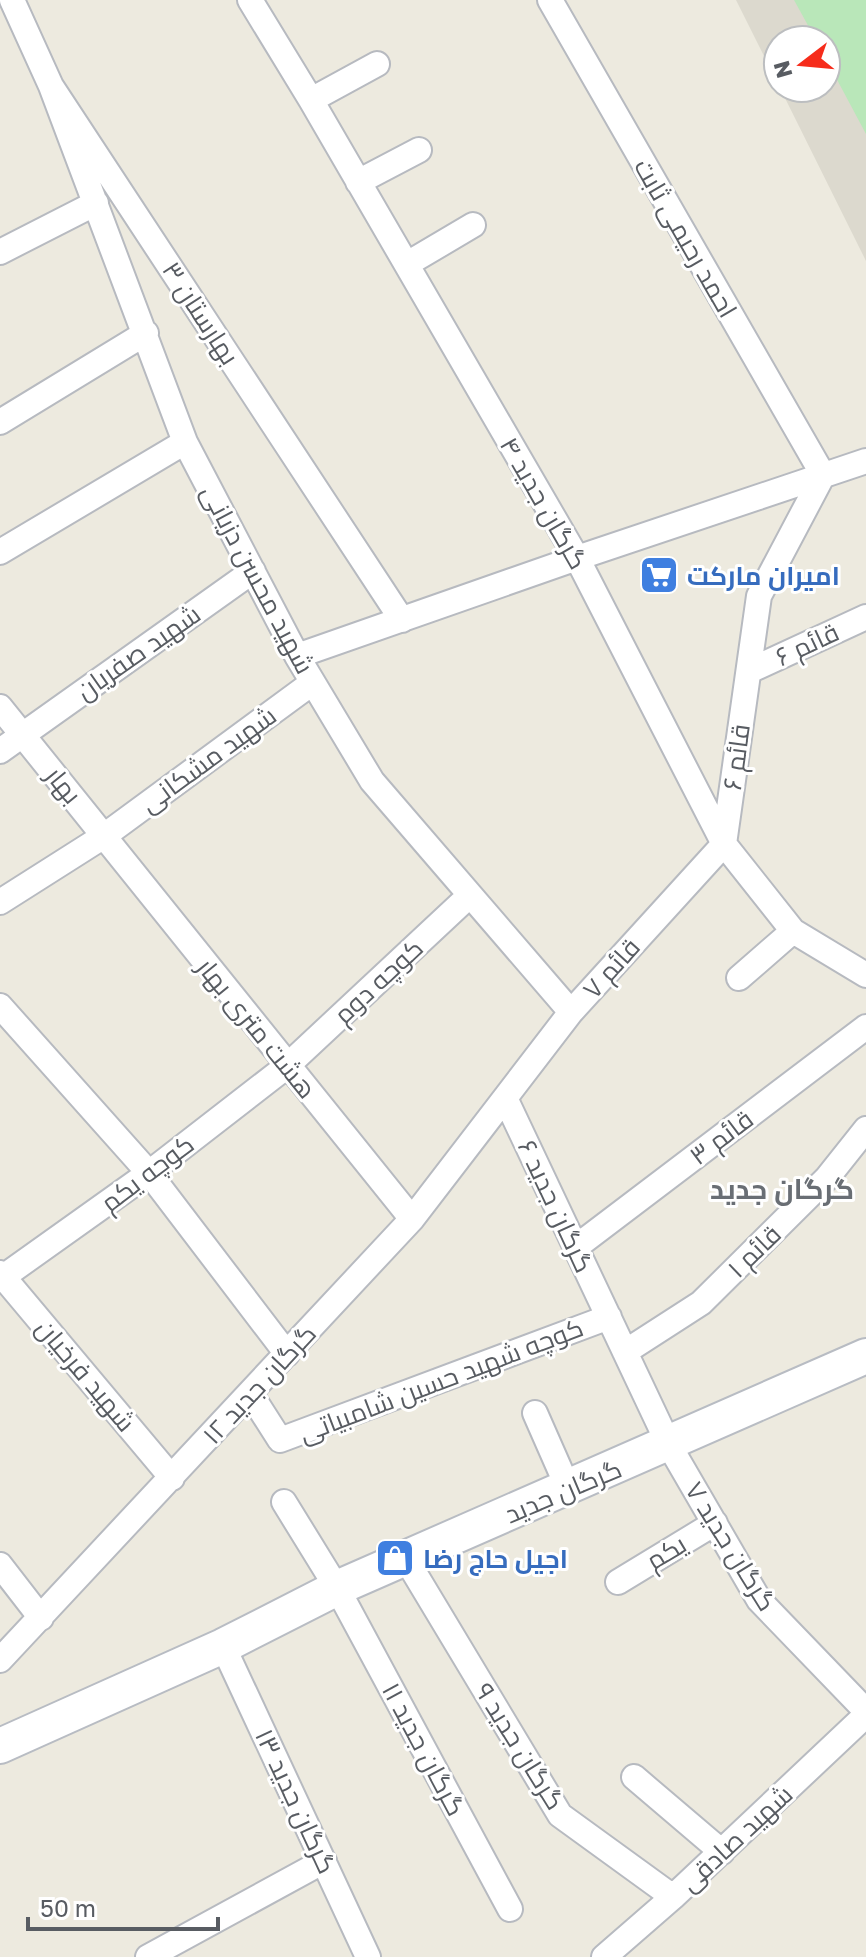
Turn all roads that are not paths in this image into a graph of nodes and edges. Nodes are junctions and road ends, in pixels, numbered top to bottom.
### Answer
1 (12, 0) edge
2 (250, 0) edge
3 (550, 0) edge
4 (377, 64) dead end
5 (51, 86) junction
6 (311, 100) junction
7 (419, 150) dead end
8 (358, 182) junction
9 (96, 203) junction
10 (473, 225) dead end
11 (0, 252) edge
12 (407, 264) junction
13 (146, 333) junction
14 (0, 422) edge
15 (185, 442) junction
16 (866, 461) edge
17 (823, 475) junction
18 (0, 552) edge
19 (577, 558) junction
20 (253, 571) junction
21 (866, 617) edge
22 (402, 620) junction
23 (297, 656) junction
24 (749, 671) junction
25 (312, 683) junction
26 (0, 707) edge
27 (23, 734) junction
28 (0, 751) edge
29 (104, 836) junction
30 (724, 844) junction
31 (469, 896) junction
32 (0, 902) edge
33 (793, 931) junction
34 (866, 975) edge
35 (739, 978) dead end
36 (0, 1006) edge
37 (571, 1012) junction
38 (866, 1027) edge
39 (287, 1066) junction
40 (505, 1098) junction
41 (866, 1129) edge
42 (149, 1173) junction
43 (412, 1219) junction
44 (576, 1247) junction
45 (2, 1275) edge
46 (609, 1317) junction
47 (625, 1352) junction
48 (287, 1354) junction
49 (866, 1356) edge
50 (250, 1393) junction
51 (535, 1413) dead end
52 (669, 1445) junction
53 (172, 1478) junction
54 (568, 1488) junction
55 (284, 1502) dead end
56 (715, 1523) junction
57 (406, 1559) junction
58 (0, 1565) edge
59 (618, 1582) dead end
60 (337, 1588) junction
61 (41, 1618) junction
62 (223, 1646) junction
63 (0, 1660) edge
64 (866, 1713) edge
65 (0, 1746) edge
66 (634, 1777) dead end
67 (722, 1852) junction
68 (324, 1861) junction
69 (673, 1897) junction
70 (510, 1909) dead end
71 (148, 1957) edge
72 (368, 1957) edge
73 (604, 1957) edge

1 - 5 street, بهارستان ۳
2 - 6 street, گرگان جدید ۴
3 - 17 street, احمد رحیمی ثابت
4 - 6 street
5 - 9 street, شهید محسن دزیانی
5 - 22 street, بهارستان ۳
6 - 8 street, گرگان جدید ۴
7 - 8 street
8 - 12 street, گرگان جدید ۴
9 - 11 street
9 - 13 street, شهید محسن دزیانی
10 - 12 street
12 - 19 street, گرگان جدید ۴
13 - 14 street
13 - 15 street, شهید محسن دزیانی
15 - 18 street
15 - 20 street, شهید محسن دزیانی
16 - 17 street
17 - 19 street
17 - 24 street
19 - 22 street
19 - 30 street, گرگان جدید ۴
20 - 23 street, شهید محسن دزیانی
20 - 27 street, شهید صفریان
21 - 24 street, قائم ۶
22 - 23 street
23 - 25 street, شهید محسن دزیانی
24 - 30 street, ۶ قائم
25 - 29 street, شهید مشکانی
25 - 31 street, شهید محسن دزیانی
26 - 27 street, بهار
27 - 28 street, شهید صفریان
27 - 29 street, بهار
29 - 32 street, شهید مشکانی
29 - 39 street, هشت متری بهار
30 - 33 street, گرگان جدید ۴
30 - 37 street, ۷ قائم
31 - 37 street, شهید محسن دزیانی
31 - 39 street, کوچه دوم
33 - 34 street, گرگان جدید ۴
33 - 35 street
36 - 42 street
37 - 40 street, ۷ قائم
38 - 44 street, ۳ قائم
39 - 42 street, کوچه یکم
39 - 43 street, هشت متری بهار
40 - 43 street, گرگان جدید ۱۲
40 - 44 street, گرگان جدید ۶
41 - 47 street, ۱ قائم
42 - 45 street, کوچه یکم
42 - 48 street
43 - 48 street, گرگان جدید ۱۲
44 - 46 street, گرگان جدید ۶
45 - 53 street, شهید فرخیان
46 - 47 street, گرگان جدید ۶
46 - 50 street, کوچه شهید حسین شامبیاتی
47 - 52 street, گرگان جدید ۶
48 - 50 street, گرگان جدید ۱۲
49 - 52 main road, گرگان جدید
50 - 53 street, گرگان جدید ۱۲
51 - 54 street
52 - 54 main road, گرگان جدید
52 - 56 street, گرگان جدید ۷
53 - 61 street, گرگان جدید ۱۲
54 - 57 main road, گرگان جدید
55 - 60 street, گرگان جدید ۱۱
56 - 59 street, یکم
56 - 64 street, گرگان جدید ۷
57 - 60 main road, گرگان جدید
57 - 69 street, گرگان جدید ۹
58 - 61 street
60 - 62 main road, گرگان جدید
60 - 70 street, گرگان جدید ۱۱
61 - 63 street, گرگان جدید ۱۲
62 - 65 main road, گرگان جدید
62 - 68 street, گرگان جدید ۱۳
64 - 67 street, شهید صادقی
66 - 67 street
67 - 69 street, شهید صادقی
68 - 71 street
68 - 72 street, گرگان جدید ۱۳
69 - 73 street, شهید صادقی

